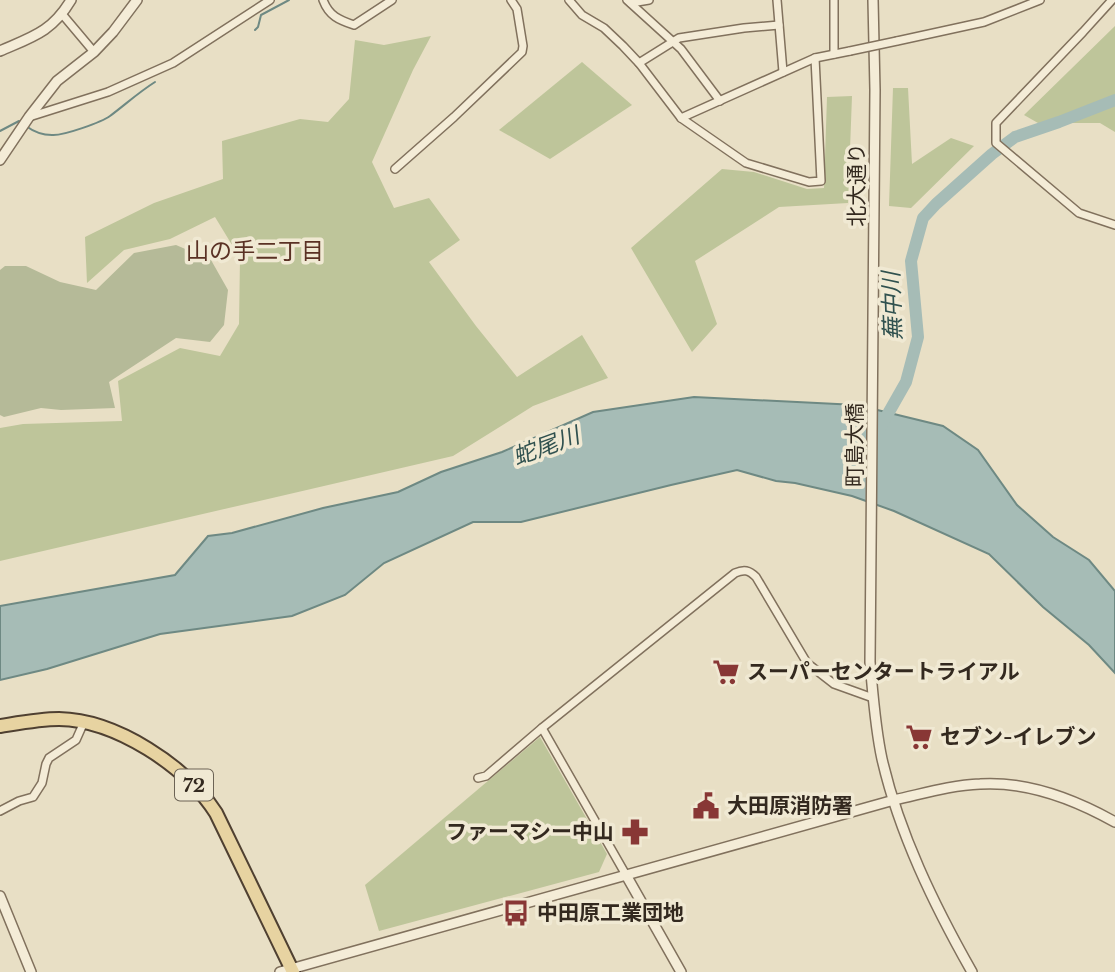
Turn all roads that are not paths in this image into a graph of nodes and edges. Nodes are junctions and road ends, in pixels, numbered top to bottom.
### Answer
1 (71, 0) edge
2 (137, 0) edge
3 (270, 0) edge
4 (323, 0) edge
5 (392, 0) edge
6 (511, 0) edge
7 (569, 0) edge
8 (649, 0) edge
9 (778, 0) edge
10 (834, 0) edge
11 (873, 0) edge
12 (1040, 0) edge
13 (1112, 0) edge
14 (629, 1) edge
15 (62, 14) junction
16 (779, 25) junction
17 (673, 41) junction
18 (0, 51) edge
19 (94, 51) junction
20 (834, 54) junction
21 (815, 58) junction
22 (639, 63) junction
23 (783, 72) junction
24 (720, 101) junction
25 (29, 117) junction
26 (681, 118) junction
27 (0, 160) edge
28 (394, 169) dead end
29 (1115, 225) edge
30 (873, 370) joint
31 (873, 698) junction
32 (84, 722) junction
33 (0, 726) edge
34 (542, 728) junction
35 (478, 778) dead end
36 (894, 800) junction
37 (0, 811) edge
38 (1115, 822) edge
39 (626, 875) junction
40 (0, 896) edge
41 (288, 971) edge
42 (31, 972) edge
43 (681, 972) edge
44 (972, 972) edge

1 - 15 street
2 - 19 street
3 - 25 street
4 - 5 street
6 - 28 street
7 - 22 street
8 - 14 street
9 - 16 street
10 - 20 street
11 - 30 street, 北大通り
12 - 20 street, bridge
13 - 29 street
14 - 17 street
15 - 18 street
15 - 19 street
16 - 17 street
16 - 23 street
17 - 22 street
17 - 24 street
19 - 25 street
20 - 21 street
21 - 23 street
21 - 26 street
22 - 26 street
23 - 24 street
24 - 26 street
25 - 27 street
30 - 31 street, 町島大橋
31 - 34 street
31 - 36 street
32 - 33 main road, 72
32 - 37 street
32 - 41 main road, 72
34 - 35 street
34 - 39 street
36 - 38 street
36 - 39 street
36 - 44 street
39 - 41 street
39 - 43 street
40 - 42 street

